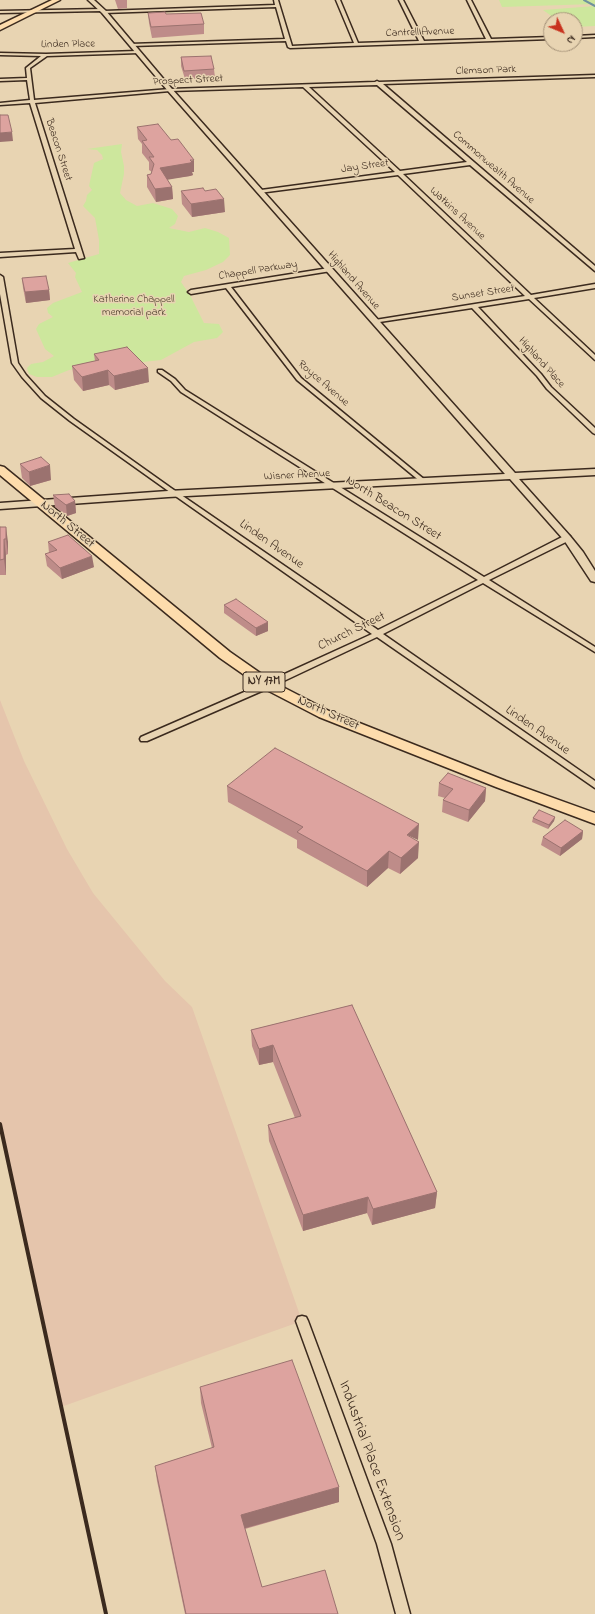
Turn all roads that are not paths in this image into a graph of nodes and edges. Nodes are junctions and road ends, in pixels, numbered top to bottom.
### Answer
1 (57, 0) edge
2 (91, 0) edge
3 (276, 0) edge
4 (338, 0) edge
5 (401, 0) edge
6 (468, 0) edge
7 (278, 6) junction
8 (34, 11) junction
9 (102, 11) junction
10 (0, 12) edge
11 (0, 28) edge
12 (595, 36) edge
13 (583, 37) edge
14 (543, 38) edge
15 (288, 40) junction
16 (489, 40) junction
17 (422, 42) junction
18 (357, 44) junction
19 (134, 48) junction
20 (0, 54) edge
21 (46, 55) junction
22 (595, 76) edge
23 (29, 79) junction
24 (0, 80) edge
25 (377, 82) junction
26 (304, 85) junction
27 (170, 90) junction
28 (32, 101) junction
29 (0, 104) edge
30 (472, 163) junction
31 (398, 172) junction
32 (261, 192) junction
33 (79, 250) junction
34 (0, 255) edge
35 (81, 258) dead end
36 (595, 269) edge
37 (329, 270) junction
38 (0, 277) edge
39 (227, 286) junction
40 (595, 286) edge
41 (191, 292) dead end
42 (530, 296) junction
43 (474, 305) junction
44 (375, 322) junction
45 (595, 358) edge
46 (160, 371) dead end
47 (595, 432) edge
48 (0, 469) edge
49 (595, 472) edge
50 (512, 477) junction
51 (423, 481) junction
52 (334, 486) junction
53 (176, 494) junction
54 (41, 504) junction
55 (0, 506) edge
56 (567, 538) junction
57 (595, 579) edge
58 (482, 580) junction
59 (377, 633) junction
60 (595, 650) edge
61 (268, 685) junction
62 (144, 739) dead end
63 (595, 786) edge
64 (594, 820) edge
65 (302, 1322) dead end
66 (403, 1614) edge

1 - 8 main road
2 - 9 street, Highland Avenue
3 - 7 street
4 - 18 street
5 - 17 street
6 - 16 street
7 - 9 street
7 - 15 street
8 - 9 street
8 - 10 street
8 - 11 main road
9 - 19 street, Highland Avenue
12 - 13 street
14 - 16 street, Cantrell Avenue
15 - 18 street, Cantrell Avenue
15 - 19 street
16 - 17 street, Cantrell Avenue
17 - 18 street, Cantrell Avenue
19 - 21 street, Linden Place
19 - 27 street, Highland Avenue
20 - 21 street, Linden Place
21 - 23 street, Beacon Street
22 - 25 street, Clemson Park
23 - 24 street
23 - 28 street, Beacon Street
25 - 26 street, Prospect Street
25 - 30 street, Commonwealth Avenue
26 - 27 street, Prospect Street
26 - 31 street, Watkins Avenue
27 - 28 street, Prospect Street
27 - 32 street, Highland Avenue
28 - 29 street, Prospect Street
28 - 33 street, Beacon Street
30 - 31 street, Jay Street
30 - 36 street, Commonwealth Avenue
31 - 32 street, Jay Street
31 - 42 street, Watkins Avenue
32 - 37 street, Highland Avenue
33 - 34 street
33 - 35 street, Beacon Street
37 - 39 street, Chappell Parkway
37 - 44 street, Highland Avenue
38 - 53 street, Linden Avenue
39 - 41 street, Chappell Parkway
39 - 51 street, Royce Avenue
40 - 42 street, Sunset Street
42 - 43 street, Sunset Street
42 - 45 street, Watkins Avenue
43 - 44 street, Sunset Street
43 - 47 street, Highland Place
44 - 50 street, Highland Avenue
46 - 52 street, North Beacon Street
48 - 54 main road, North Street / NY 17M
49 - 50 street, Wisner Avenue
50 - 51 street, Wisner Avenue
50 - 56 street, Highland Avenue
51 - 52 street, Wisner Avenue
52 - 53 street, Wisner Avenue
52 - 58 street, North Beacon Street
53 - 54 street, Wisner Avenue
53 - 59 street, Linden Avenue
54 - 55 street, Wisner Avenue
54 - 61 main road, North Street / NY 17M
56 - 57 street, Highland Avenue
56 - 58 street, Church Street
58 - 59 street, Church Street
58 - 60 street, North Beacon Street
59 - 61 street, Church Street
59 - 63 street, Linden Avenue
61 - 62 street, Church Street
61 - 64 main road, North Street / NY 17M
65 - 66 street, Industrial Place Extension

